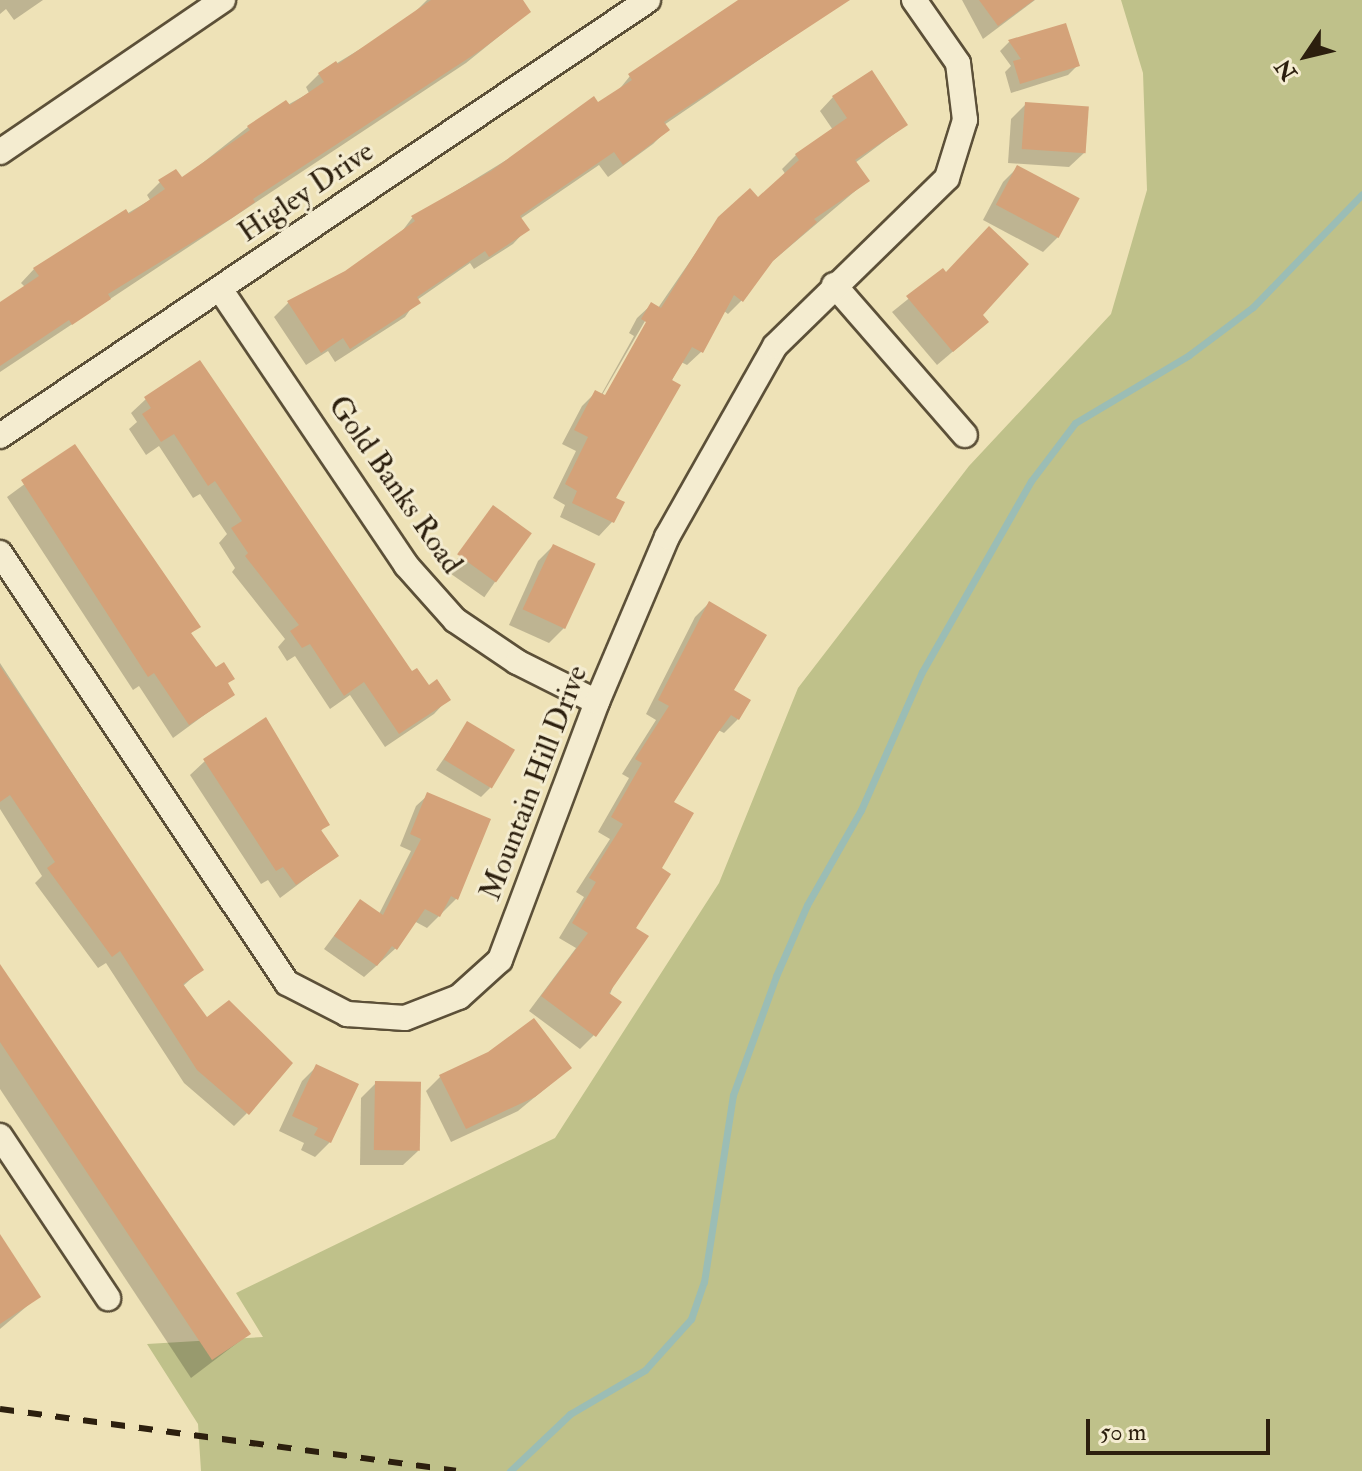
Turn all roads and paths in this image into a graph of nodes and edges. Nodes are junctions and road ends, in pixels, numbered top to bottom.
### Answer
1 (223, 0) edge
2 (648, 0) edge
3 (914, 0) edge
4 (0, 152) edge
5 (834, 285) junction
6 (220, 289) junction
7 (965, 435) dead end
8 (0, 436) edge
9 (0, 553) edge
10 (597, 702) junction
11 (0, 1136) edge
12 (108, 1298) dead end

1 - 4 street
2 - 6 street, Higley Drive
3 - 5 street, Mountain Hill Drive
5 - 7 street
5 - 10 street, Mountain Hill Drive
6 - 8 street, Higley Drive
6 - 10 street, Gold Banks Road
9 - 10 street, Mountain Hill Drive
11 - 12 street

